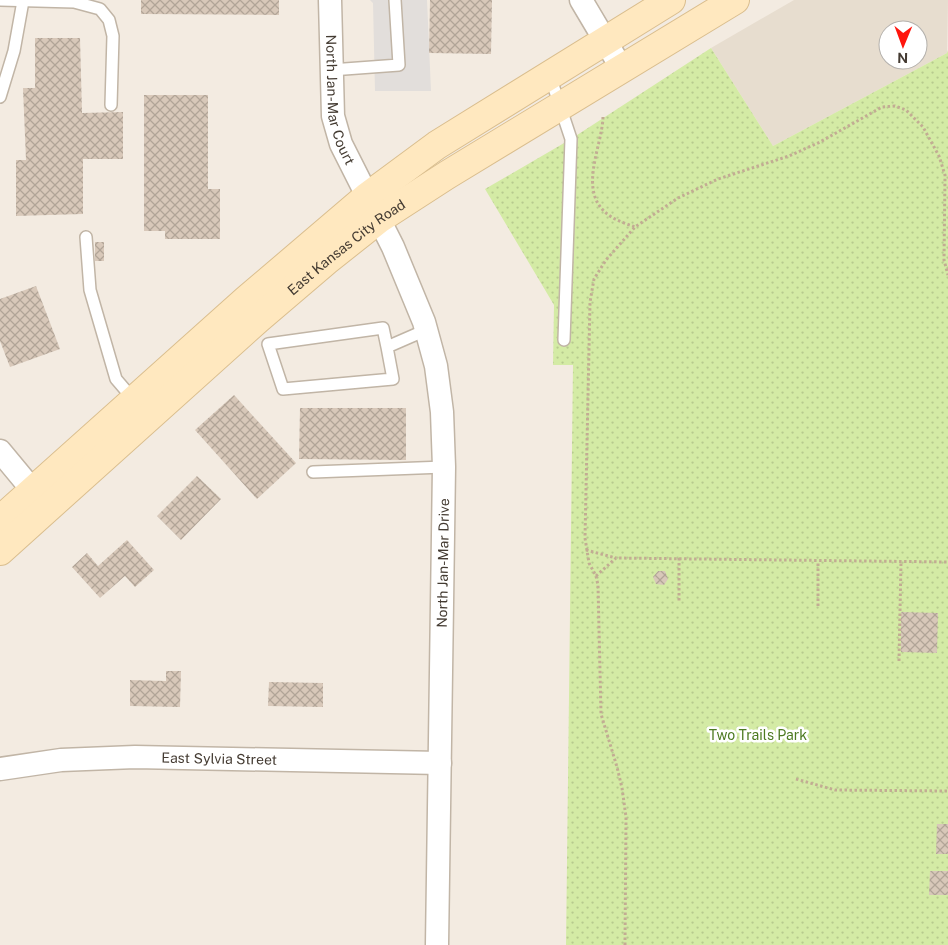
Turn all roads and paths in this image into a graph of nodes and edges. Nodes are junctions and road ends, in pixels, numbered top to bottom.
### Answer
1 (0, 0) edge
2 (330, 0) edge
3 (395, 0) edge
4 (582, 0) edge
5 (671, 0) edge
6 (735, 0) edge
7 (23, 1) edge
8 (605, 41) junction
9 (622, 69) junction
10 (331, 70) junction
11 (550, 76) junction
12 (0, 97) edge
13 (111, 105) dead end
14 (560, 106) junction
15 (604, 117) dead end
16 (373, 207) junction
17 (635, 227) junction
18 (86, 237) dead end
19 (948, 275) edge
20 (426, 330) junction
21 (260, 334) junction
22 (564, 340) dead end
23 (387, 347) junction
24 (134, 400) junction
25 (0, 451) edge
26 (444, 468) junction
27 (313, 472) dead end
28 (40, 500) junction
29 (0, 520) edge
30 (586, 550) junction
31 (0, 551) edge
32 (616, 558) junction
33 (679, 558) junction
34 (818, 560) junction
35 (901, 562) junction
36 (948, 562) edge
37 (596, 576) junction
38 (679, 603) dead end
39 (818, 606) dead end
40 (899, 661) dead end
41 (440, 763) junction
42 (0, 769) edge
43 (796, 779) dead end
44 (948, 791) edge
45 (437, 945) edge
46 (625, 945) edge

1 - 7 lane
2 - 10 street, North Jan-Mar Court
3 - 10 lane
4 - 8 street
5 - 8 main road, East Kansas City Road
6 - 9 main road, East Kansas City Road
7 - 12 lane
7 - 13 lane
8 - 9 street
8 - 11 main road, East Kansas City Road
9 - 14 main road, East Kansas City Road
10 - 16 street, North Jan-Mar Court
11 - 14 lane
11 - 16 main road, East Kansas City Road
14 - 16 main road, East Kansas City Road
14 - 22 lane
15 - 17 path
16 - 20 street, North Jan-Mar Drive
16 - 21 main road, East Kansas City Road
16 - 24 main road, East Kansas City Road
17 - 19 path
17 - 30 path
18 - 24 lane
20 - 23 lane
20 - 26 street, North Jan-Mar Drive
21 - 23 lane
21 - 23 lane
21 - 28 main road, East Kansas City Road
24 - 28 main road, East Kansas City Road
25 - 28 street
26 - 27 lane
26 - 41 street, North Jan-Mar Drive
28 - 29 main road, East Kansas City Road
28 - 31 main road, East Kansas City Road
30 - 32 path
30 - 37 path
32 - 33 path
32 - 37 path
33 - 34 path
33 - 38 path
34 - 35 path
34 - 39 path
35 - 36 path
35 - 40 path
37 - 46 path
41 - 42 street, East Sylvia Street
41 - 45 street, North Jan-Mar Drive
43 - 44 path

